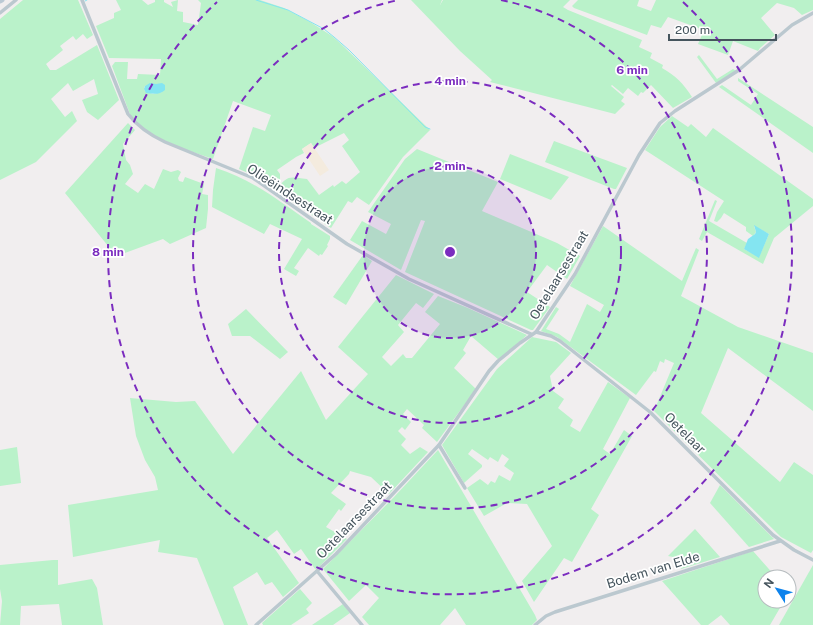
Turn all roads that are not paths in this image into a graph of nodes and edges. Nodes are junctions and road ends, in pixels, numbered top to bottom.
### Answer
1 (16, 0) edge
2 (82, 0) edge
3 (0, 13) edge
4 (813, 13) edge
5 (536, 332) junction
6 (532, 334) junction
7 (439, 445) junction
8 (465, 488) dead end
9 (780, 541) junction
10 (813, 559) edge
11 (317, 571) junction
12 (256, 625) edge
13 (360, 625) edge
14 (535, 625) edge

1 - 3 street
2 - 6 street, Olieëindsestraat
4 - 5 street, Oetelaarsestraat
5 - 6 street, Oetelaarsestraat
5 - 9 street, Oetelaar
6 - 7 street, Oetelaarsestraat
7 - 8 street
7 - 11 street, Oetelaarsestraat
9 - 10 street, Oetelaar
9 - 14 street, Bodem van Elde
11 - 12 street, Oetelaarsestraat
11 - 13 street

